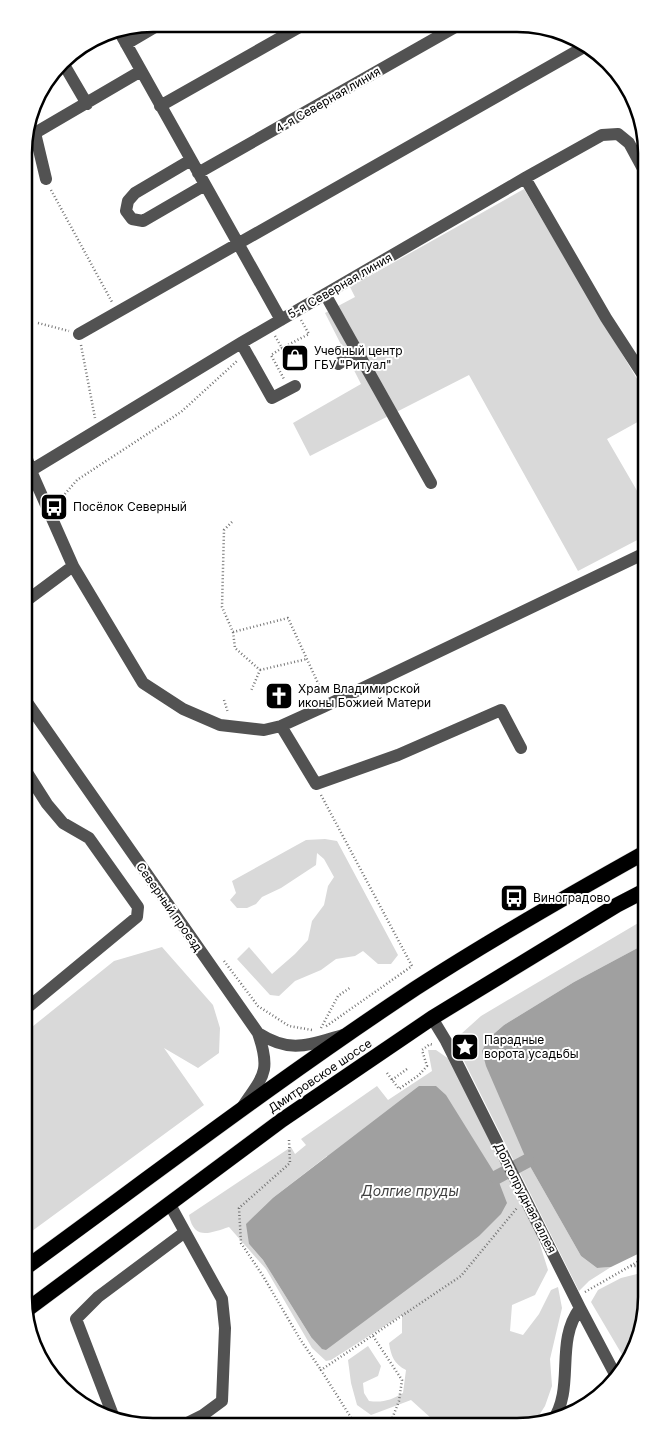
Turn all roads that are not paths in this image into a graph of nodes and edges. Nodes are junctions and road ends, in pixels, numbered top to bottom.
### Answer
1 (291, 32) edge
2 (446, 32) edge
3 (144, 33) edge
4 (122, 37) edge
5 (126, 44) junction
6 (579, 50) edge
7 (67, 69) edge
8 (141, 71) junction
9 (87, 104) junction
10 (160, 106) junction
11 (36, 127) edge
12 (34, 137) edge
13 (191, 160) junction
14 (638, 160) edge
15 (198, 174) junction
16 (525, 178) junction
17 (46, 179) road end
18 (205, 185) junction
19 (238, 243) junction
20 (325, 294) junction
21 (281, 320) junction
22 (78, 334) road end
23 (243, 348) junction
24 (358, 352) junction
25 (338, 364) dead end
26 (638, 367) edge
27 (293, 387) road end
28 (33, 469) edge
29 (33, 482) edge
30 (431, 484) dead end
31 (638, 557) edge
32 (73, 566) junction
33 (33, 596) edge
34 (33, 710) edge
35 (281, 726) junction
36 (521, 748) dead end
37 (32, 780) edge
38 (637, 857) edge
39 (637, 894) edge
40 (32, 1004) edge
41 (432, 1018) junction
42 (258, 1033) junction
43 (350, 1033) junction
44 (240, 1111) junction
45 (169, 1203) junction
46 (185, 1232) junction
47 (32, 1263) edge
48 (33, 1305) edge
49 (580, 1308) junction
50 (613, 1369) edge
51 (111, 1410) edge
52 (558, 1411) edge
53 (196, 1418) edge

1 - 10 street
2 - 15 street, 4-я Северная линия
3 - 5 street
4 - 5 street
5 - 8 street
6 - 19 street
7 - 9 street
8 - 9 street
8 - 10 street
9 - 11 street
10 - 13 street
12 - 17 street
13 - 15 street
13 - 18 street
14 - 16 street, 5-я Северная линия
15 - 18 street
16 - 20 street, 5-я Северная линия
16 - 26 street
18 - 19 street
19 - 21 street
19 - 22 street
20 - 21 street, 5-я Северная линия
20 - 24 street
21 - 23 street, 5-я Северная линия
23 - 27 street
23 - 28 street, 5-я Северная линия
24 - 25 street
24 - 30 street
29 - 32 street
31 - 35 street
32 - 33 street
32 - 35 street
34 - 42 street, Северный проезд
35 - 36 street
37 - 40 street
38 - 43 highway, Дмитровское шоссе
39 - 41 highway, Дмитровское шоссе
41 - 45 highway, Дмитровское шоссе
41 - 49 street, Долгопрудная аллея
42 - 43 street, Северный проезд
42 - 44 street
43 - 44 highway, Дмитровское шоссе
44 - 47 highway, Дмитровское шоссе
45 - 46 street
45 - 48 highway, Дмитровское шоссе
46 - 51 street
46 - 53 street
49 - 50 street, Долгопрудная аллея
49 - 52 street

